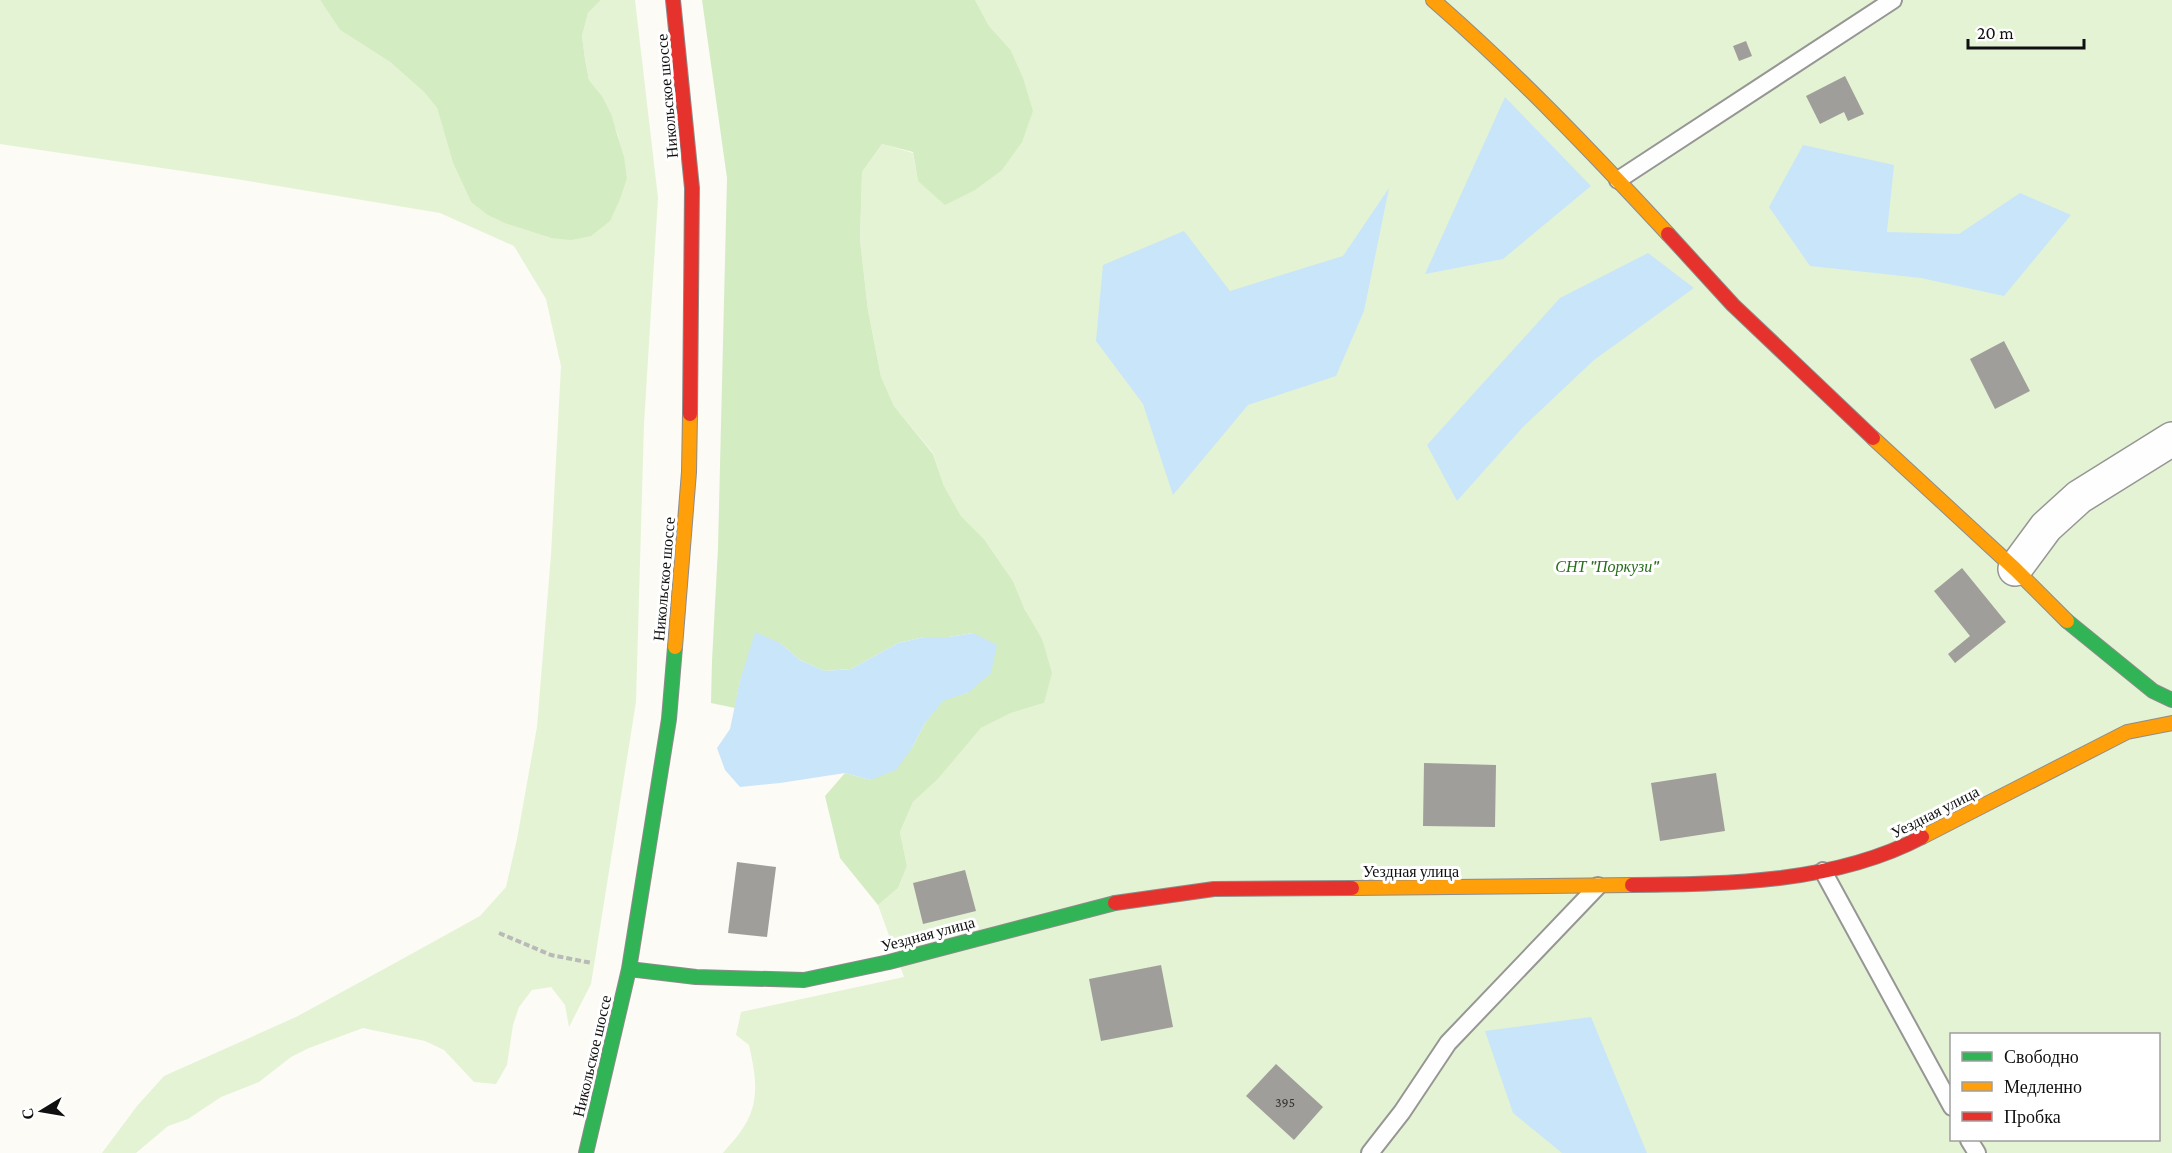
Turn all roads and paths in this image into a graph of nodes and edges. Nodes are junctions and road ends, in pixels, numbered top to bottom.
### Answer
1 (673, 0) edge
2 (1433, 0) edge
3 (1893, 0) edge
4 (1618, 180) junction
5 (2172, 439) edge
6 (2015, 568) junction
7 (2172, 700) edge
8 (2172, 723) edge
9 (1823, 871) junction
10 (1598, 886) junction
11 (500, 933) dead end
12 (628, 969) junction
13 (1950, 1103) edge
14 (586, 1153) edge
15 (1370, 1153) edge

1 - 12 street, Никольское шоссе
2 - 4 street
3 - 4 lane
4 - 6 street
5 - 6 street
6 - 7 street
8 - 9 street, Уездная улица
9 - 10 street, Уездная улица
9 - 13 lane
10 - 12 street, Уездная улица
10 - 15 lane
11 - 12 path
12 - 14 street, Никольское шоссе

